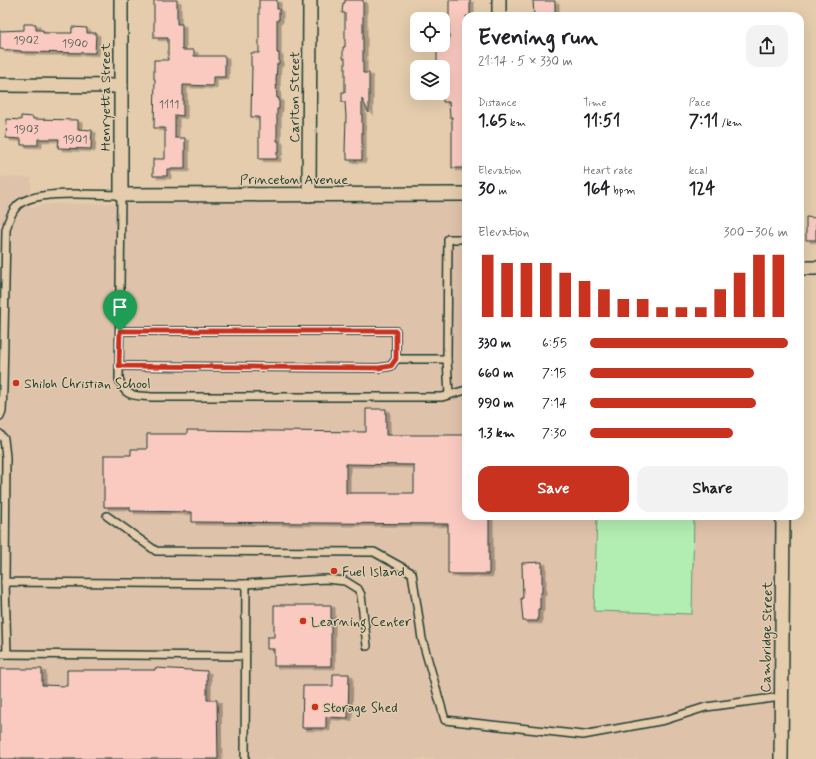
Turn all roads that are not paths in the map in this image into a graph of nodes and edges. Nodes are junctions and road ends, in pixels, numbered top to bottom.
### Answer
1 (121, 0) edge
2 (310, 0) edge
3 (499, 0) edge
4 (499, 12) edge
5 (0, 86) edge
6 (121, 86) junction
7 (462, 194) edge
8 (121, 195) junction
9 (309, 195) junction
10 (462, 239) edge
11 (804, 268) edge
12 (816, 268) edge
13 (120, 331) junction
14 (396, 359) junction
15 (447, 359) junction
16 (119, 366) junction
17 (462, 391) edge
18 (449, 395) junction
19 (0, 416) edge
20 (0, 434) edge
21 (107, 516) dead end
22 (783, 520) edge
23 (5, 582) junction
24 (246, 584) junction
25 (367, 646) dead end
26 (4, 654) edge
27 (245, 656) junction
28 (781, 697) junction
29 (245, 759) edge
30 (781, 759) edge

1 - 6 street, Henryetta Street
2 - 9 street, Carlton Street
3 - 4 street
5 - 6 street
6 - 8 street, Henryetta Street
7 - 9 street, Princeton Avenue
8 - 9 street, Princeton Avenue
8 - 13 lane
8 - 19 lane
10 - 15 lane
11 - 12 street
13 - 14 lane
13 - 16 lane
14 - 15 lane
14 - 16 lane
15 - 18 lane
16 - 18 lane
17 - 18 lane
20 - 23 lane
21 - 28 lane
22 - 28 street, Cambridge Street
23 - 24 lane
23 - 26 lane
24 - 25 lane
24 - 27 lane
26 - 27 lane
27 - 29 lane
28 - 30 street, Cambridge Street

